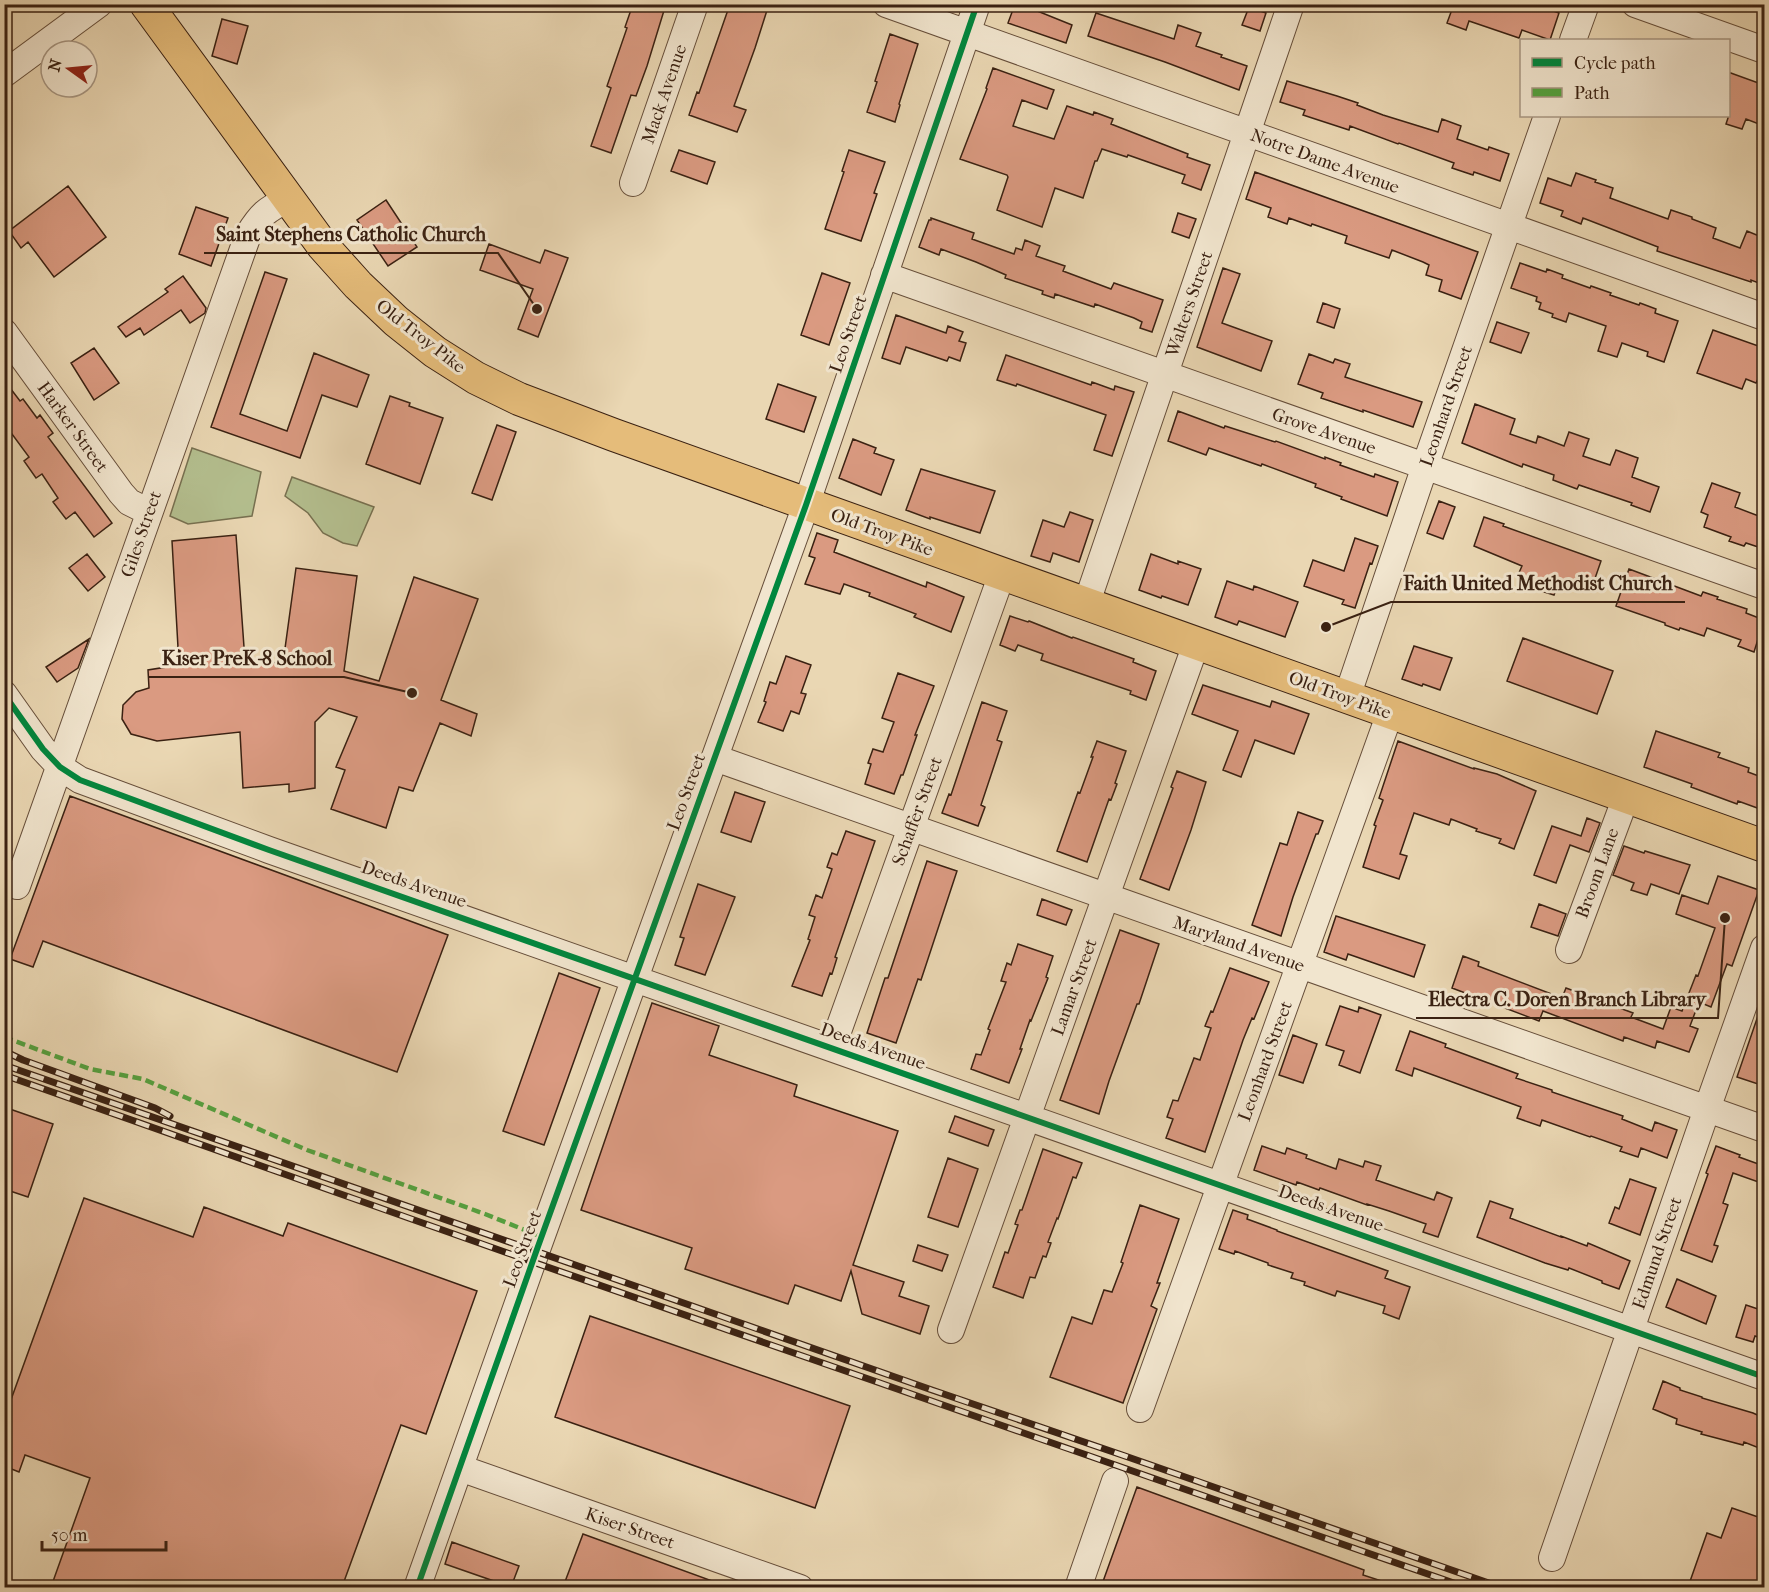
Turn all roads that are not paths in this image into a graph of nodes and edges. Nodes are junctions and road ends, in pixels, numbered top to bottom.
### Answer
1 (99, 4) edge
2 (146, 4) edge
3 (695, 4) edge
4 (886, 4) edge
5 (977, 4) edge
6 (1291, 4) edge
7 (1586, 4) edge
8 (1635, 4) edge
9 (967, 33) junction
10 (1574, 39) edge
11 (1764, 50) edge
12 (4, 74) edge
13 (1547, 117) edge
14 (1247, 133) junction
15 (633, 183) dead end
16 (288, 199) junction
17 (1508, 226) junction
18 (884, 275) junction
19 (1764, 317) edge
20 (4, 332) edge
21 (1165, 374) junction
22 (1425, 466) junction
23 (806, 505) junction
24 (149, 512) junction
25 (1002, 574) junction
26 (1764, 586) edge
27 (1086, 604) junction
28 (1196, 644) junction
29 (4, 694) edge
30 (1347, 697) junction
31 (1390, 713) junction
32 (714, 758) junction
33 (60, 767) junction
34 (1626, 797) junction
35 (911, 828) junction
36 (1764, 846) edge
37 (11, 883) edge
38 (1106, 897) junction
39 (1764, 948) edge
40 (1569, 950) dead end
41 (1299, 965) junction
42 (635, 978) junction
43 (832, 1048) junction
44 (1707, 1109) junction
45 (1027, 1117) junction
46 (1764, 1130) edge
47 (1220, 1185) junction
48 (951, 1330) dead end
49 (1630, 1330) junction
50 (1764, 1377) edge
51 (1140, 1409) dead end
52 (460, 1468) junction
53 (1115, 1481) dead end
54 (1552, 1558) dead end
55 (752, 1579) edge
56 (417, 1587) edge
57 (800, 1587) edge
58 (1078, 1587) edge

1 - 12 street
2 - 16 main road, Old Troy Pike
3 - 15 street, Mack Avenue
4 - 9 street, Notre Dame Avenue
5 - 9 street, Leo Street
6 - 14 street, Walters Street
7 - 10 street
8 - 11 street
9 - 14 street, Notre Dame Avenue
9 - 18 street, Leo Street
13 - 17 street, Leonhard Street
14 - 17 street, Notre Dame Avenue
14 - 21 street, Walters Street
16 - 23 main road, Old Troy Pike
16 - 24 street, Giles Street
17 - 19 street, Notre Dame Avenue
17 - 22 street, Leonhard Street
18 - 21 street, Grove Avenue
18 - 23 street, Leo Street
20 - 24 street, Harker Street
21 - 22 street, Grove Avenue
21 - 27 street, Walters Street
22 - 26 street, Grove Avenue
22 - 30 street, Leonhard Street
23 - 25 main road, Old Troy Pike
23 - 32 street, Leo Street
24 - 33 street, Giles Street
25 - 27 main road, Old Troy Pike
25 - 35 street, Schaffer Street
27 - 28 main road, Old Troy Pike
28 - 30 main road, Old Troy Pike
28 - 38 street, Lamar Street
29 - 33 street, Deeds Avenue
30 - 31 main road, Old Troy Pike
31 - 34 main road, Old Troy Pike
31 - 41 street, Leonhard Street
32 - 35 street, Maryland Avenue
32 - 42 street, Leo Street
33 - 37 street, Giles Street
33 - 42 street, Deeds Avenue
34 - 36 main road, Old Troy Pike
34 - 40 street, Broom Lane
35 - 38 street, Maryland Avenue
35 - 43 street, Schaffer Street
38 - 41 street, Maryland Avenue
38 - 45 street, Lamar Street
39 - 44 street, Edmund Street
41 - 44 street, Maryland Avenue
41 - 47 street, Leonhard Street
42 - 43 street, Deeds Avenue
42 - 52 street, Leo Street
43 - 45 street, Deeds Avenue
44 - 46 street, Maryland Avenue
44 - 49 street, Edmund Street
45 - 47 street, Deeds Avenue
45 - 48 street, Lamar Street
47 - 49 street, Deeds Avenue
47 - 51 street, Leonhard Street
49 - 50 street, Deeds Avenue
49 - 54 street, Edmund Street
52 - 55 street, Kiser Street
52 - 56 street, Leo Street
53 - 58 street
55 - 57 street, Kiser Street

